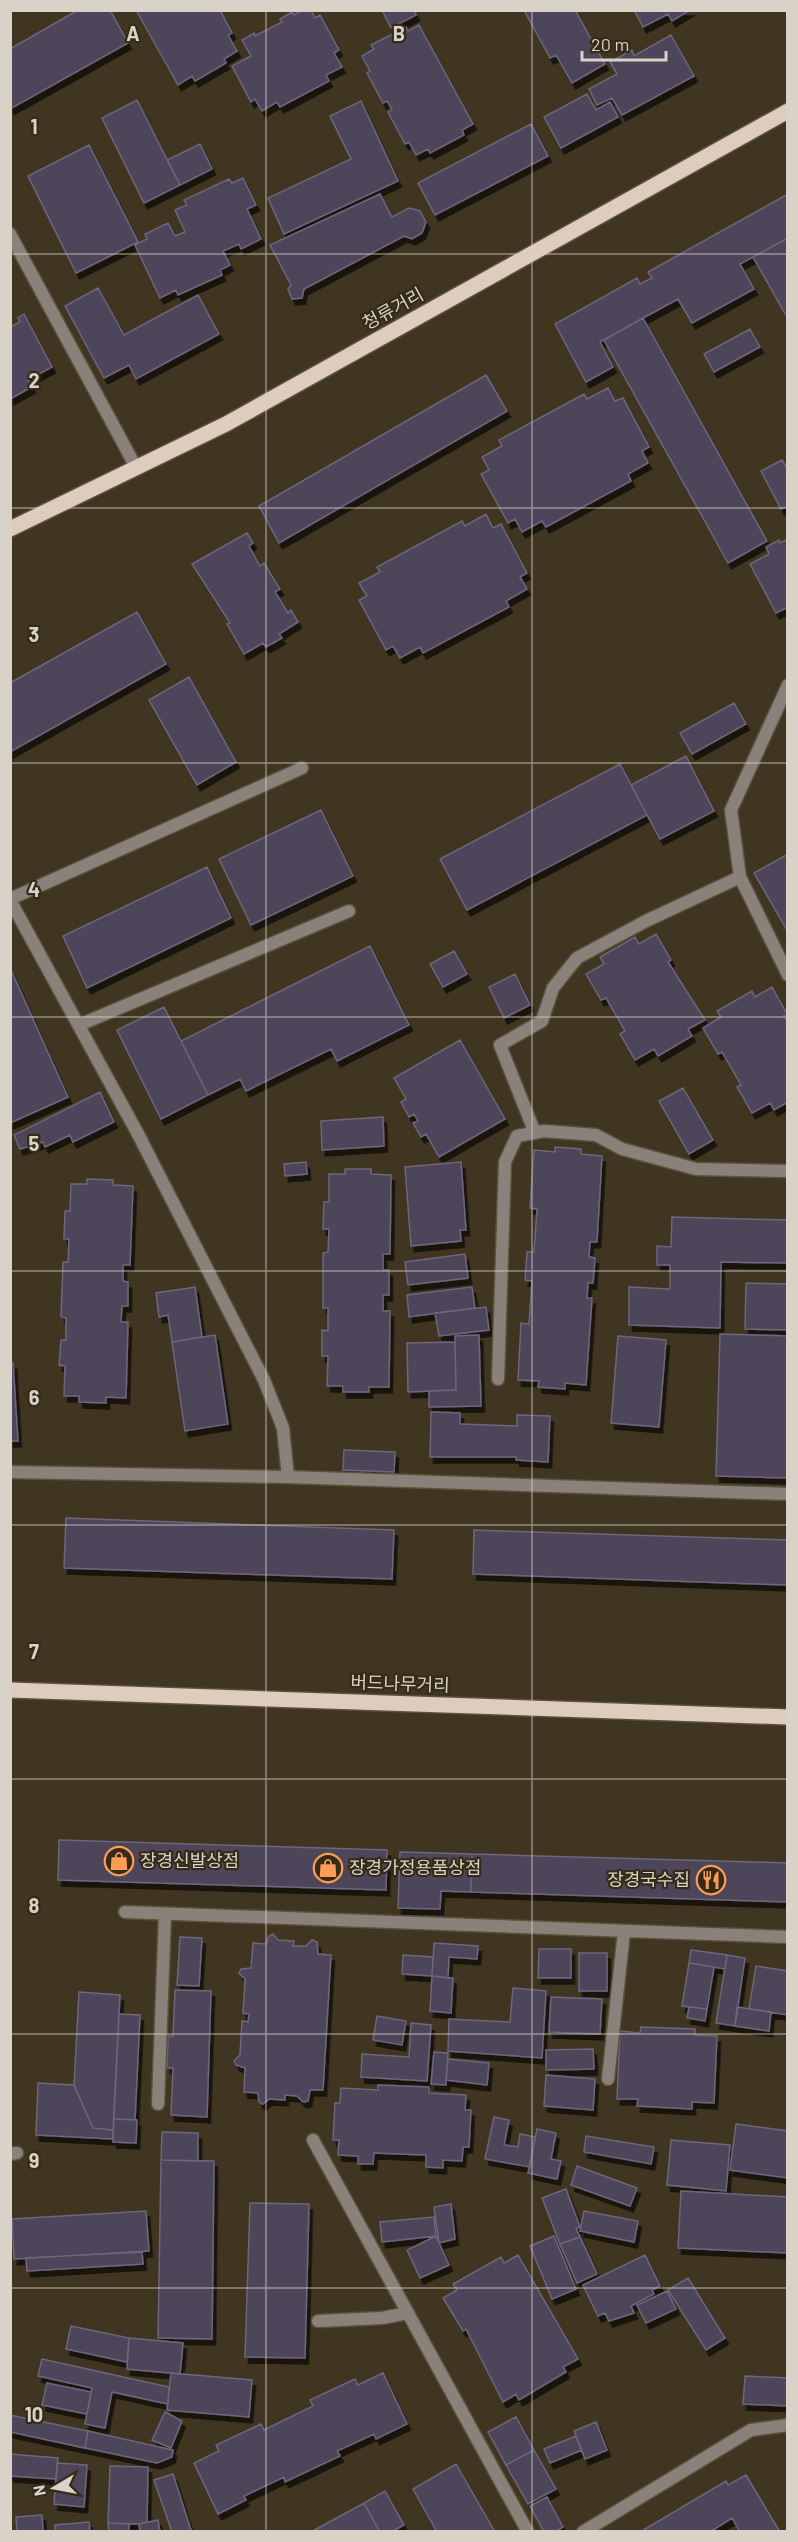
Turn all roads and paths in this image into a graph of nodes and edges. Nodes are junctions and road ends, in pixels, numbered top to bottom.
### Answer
1 (788, 111) edge
2 (10, 234) edge
3 (137, 469) junction
4 (10, 529) edge
5 (788, 685) edge
6 (302, 768) dead end
7 (740, 877) junction
8 (10, 899) edge
9 (349, 911) dead end
10 (788, 975) edge
11 (79, 1025) junction
12 (535, 1133) junction
13 (788, 1171) edge
14 (498, 1379) dead end
15 (10, 1472) edge
16 (288, 1477) junction
17 (788, 1494) edge
18 (10, 1690) edge
19 (788, 1717) edge
20 (125, 1912) dead end
21 (165, 1914) junction
22 (624, 1932) junction
23 (788, 1937) edge
24 (608, 2079) dead end
25 (158, 2104) dead end
26 (313, 2140) dead end
27 (408, 2313) junction
28 (318, 2321) dead end
29 (788, 2425) edge
30 (528, 2532) edge
31 (583, 2532) edge

1 - 3 main road, 청류거리
2 - 3 street
3 - 4 main road, 청류거리
5 - 7 street
6 - 8 street
7 - 10 street
7 - 12 street
8 - 11 street
9 - 11 street
11 - 16 street
12 - 13 street
12 - 14 street
15 - 16 street
16 - 17 street
18 - 19 main road, 버드나무거리
20 - 21 street
21 - 22 street
21 - 25 street
22 - 23 street
22 - 24 street
26 - 27 street
27 - 28 street
27 - 30 street
29 - 31 street

